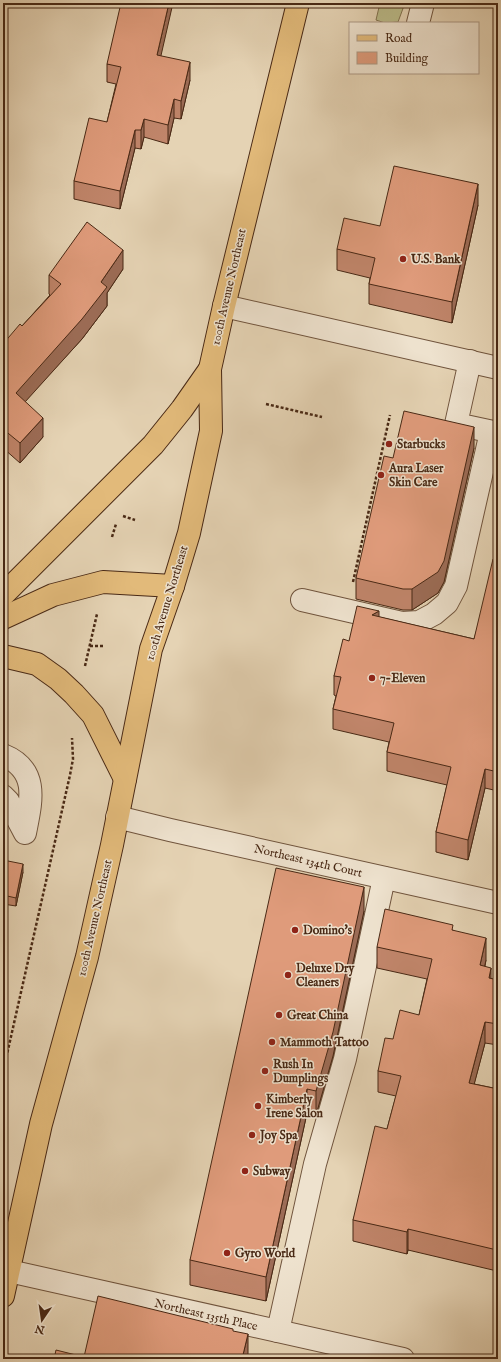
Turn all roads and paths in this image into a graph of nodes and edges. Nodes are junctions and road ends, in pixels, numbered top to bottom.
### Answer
1 (298, 3) edge
2 (422, 3) edge
3 (418, 22) edge
4 (224, 306) junction
5 (470, 361) junction
6 (498, 368) edge
7 (210, 369) junction
8 (266, 404) dead end
9 (390, 414) dead end
10 (322, 417) dead end
11 (494, 433) edge
12 (353, 583) dead end
13 (173, 586) junction
14 (3, 595) edge
15 (302, 600) dead end
16 (97, 614) dead end
17 (3, 618) edge
18 (90, 646) junction
19 (105, 646) dead end
20 (3, 656) edge
21 (85, 667) dead end
22 (70, 731) dead end
23 (3, 755) edge
24 (125, 780) junction
25 (3, 796) edge
26 (117, 817) junction
27 (384, 878) junction
28 (498, 903) edge
29 (3, 1072) edge
30 (8, 1271) junction
31 (3, 1296) edge
32 (278, 1331) junction
33 (403, 1359) edge

1 - 4 main road, 100th Avenue Northeast
2 - 3 street
4 - 5 street
4 - 7 main road, 100th Avenue Northeast
5 - 6 street
5 - 11 street
7 - 13 main road, 100th Avenue Northeast
7 - 14 main road
8 - 10 path
9 - 12 path
11 - 15 street
13 - 17 main road
13 - 24 main road, 100th Avenue Northeast
16 - 18 path
18 - 19 path
18 - 21 path
20 - 24 main road
22 - 29 path
23 - 25 street
24 - 26 main road, 100th Avenue Northeast
26 - 27 street, Northeast 134th Court
26 - 30 main road, 100th Avenue Northeast
27 - 28 street, Northeast 134th Court
27 - 32 street
30 - 31 main road, 100th Avenue Northeast
30 - 32 street, Northeast 135th Place
32 - 33 street, Northeast 135th Place

